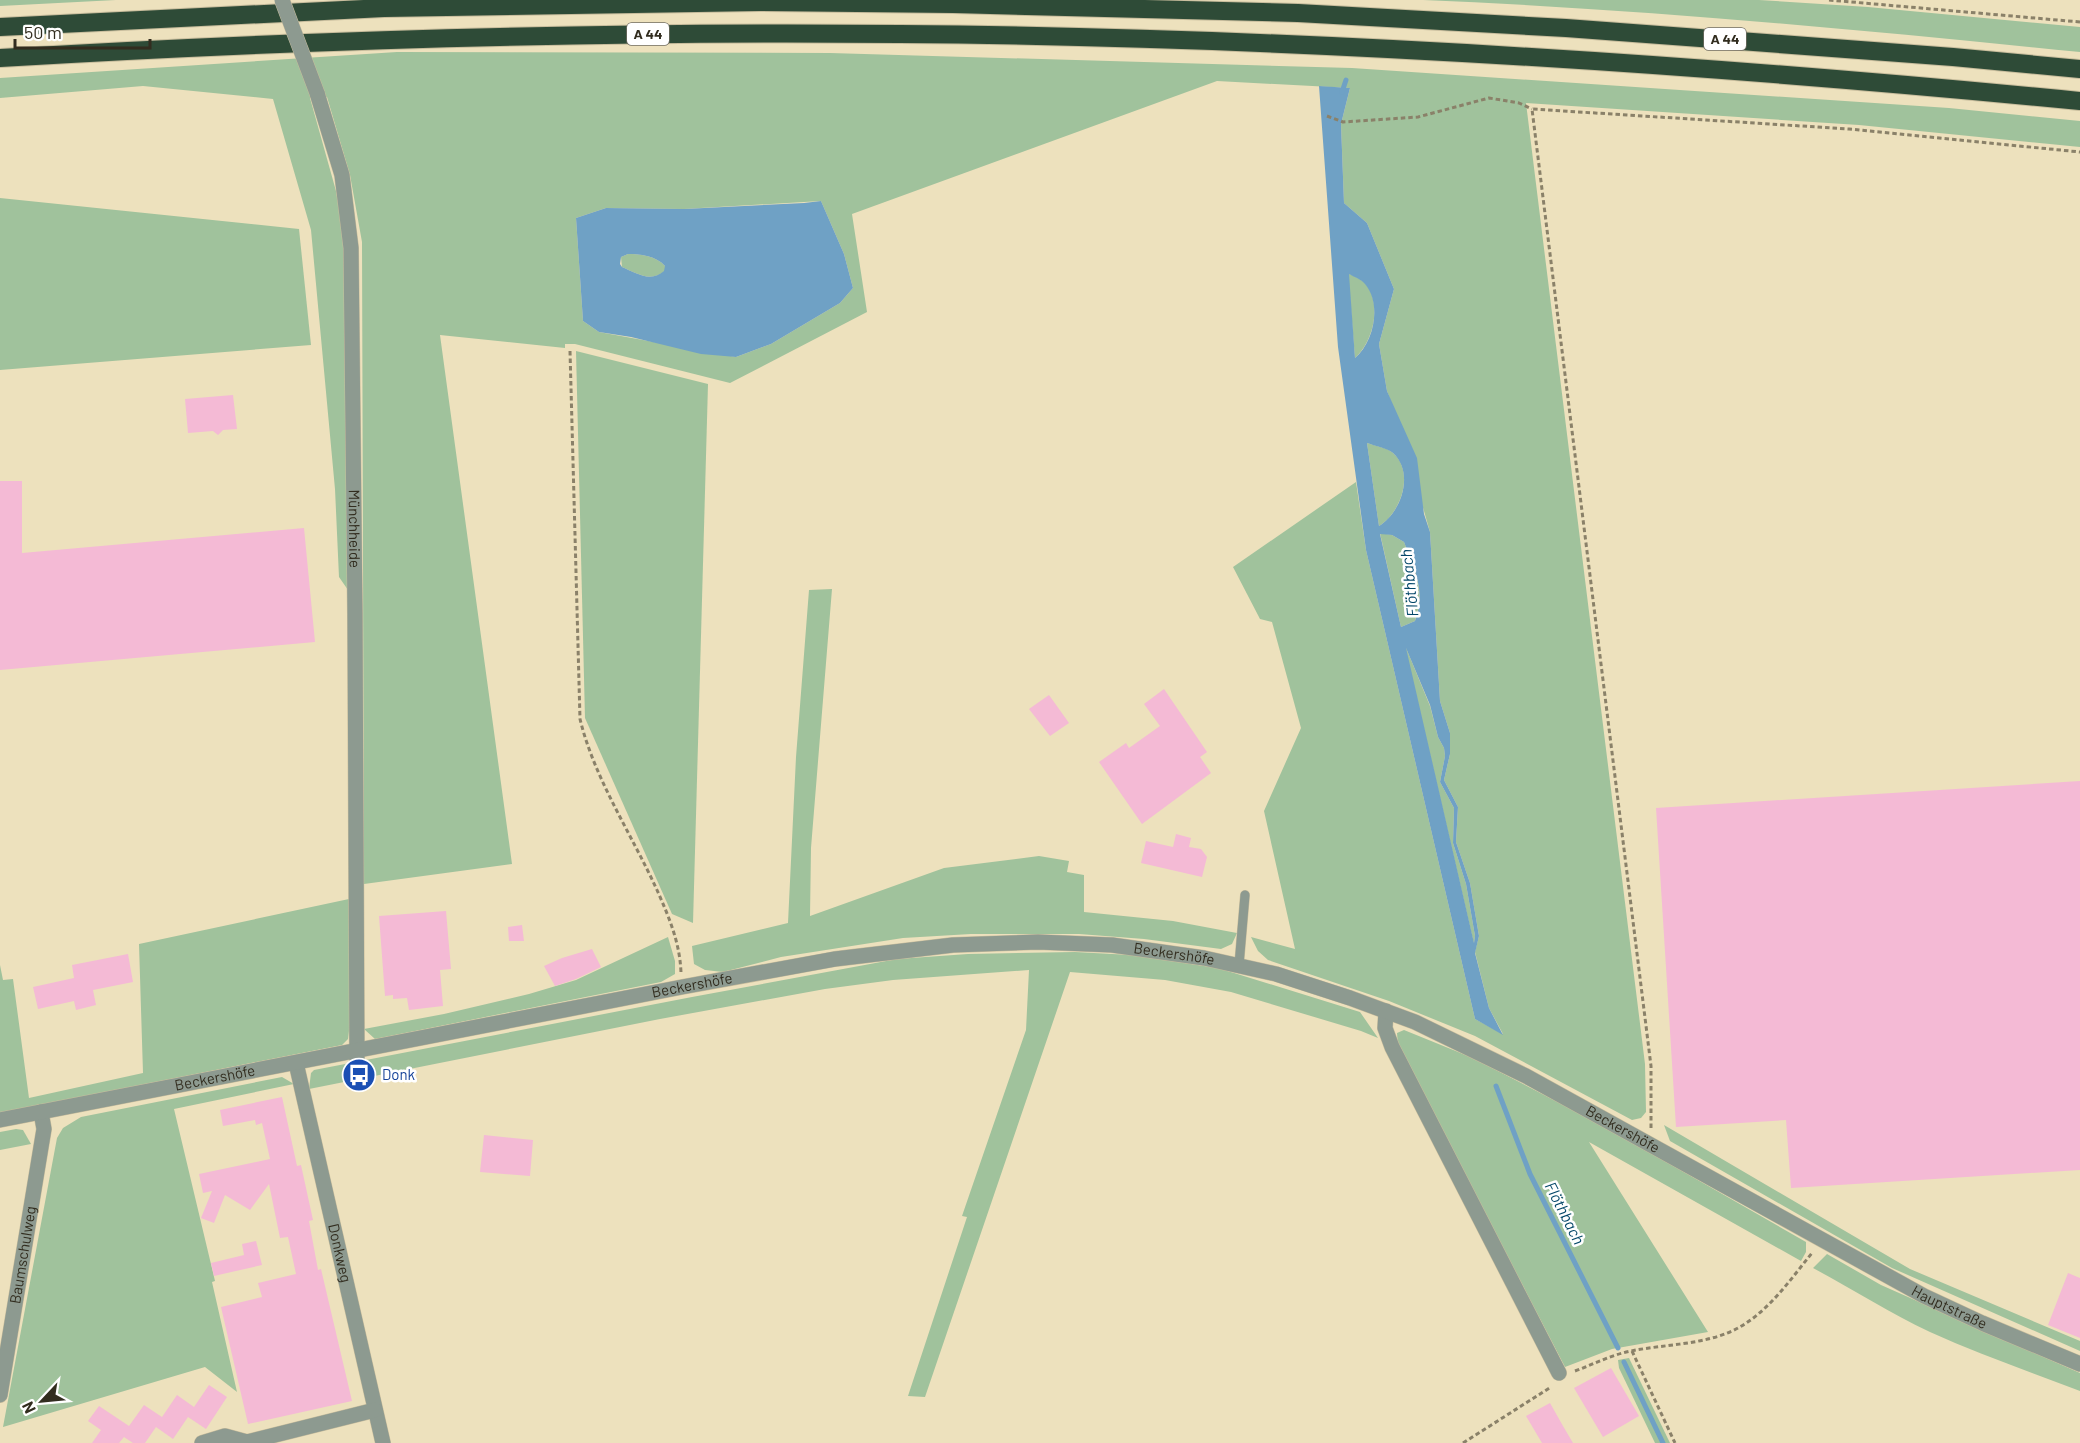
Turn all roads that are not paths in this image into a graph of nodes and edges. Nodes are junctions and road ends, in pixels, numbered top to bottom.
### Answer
1 (282, 0) edge
2 (0, 27) edge
3 (0, 58) edge
4 (2080, 69) edge
5 (2080, 101) edge
6 (1245, 895) dead end
7 (1239, 965) junction
8 (1386, 1011) junction
9 (357, 1050) junction
10 (296, 1063) junction
11 (357, 1067) dead end
12 (42, 1112) junction
13 (0, 1120) edge
14 (1823, 1241) joint
15 (2080, 1364) edge
16 (1559, 1373) road end
17 (0, 1395) edge
18 (375, 1410) junction
19 (247, 1442) edge
20 (202, 1443) edge
21 (383, 1443) edge

1 - 9 street, Münchheide, bridge
2 - 4 highway, A 44
3 - 5 highway, A 44
6 - 7 lane
7 - 8 street, Beckershöfe
7 - 9 street, Beckershöfe
8 - 14 street, Beckershöfe
8 - 16 street
9 - 10 street, Beckershöfe
9 - 11 street, Münchheide
10 - 12 street, Beckershöfe
10 - 18 street, Donkweg
12 - 13 street, Beckershöfe
12 - 17 street, Baumschulweg
14 - 15 street, Hauptstraße
18 - 19 street
18 - 21 street, Donkweg
19 - 20 street

